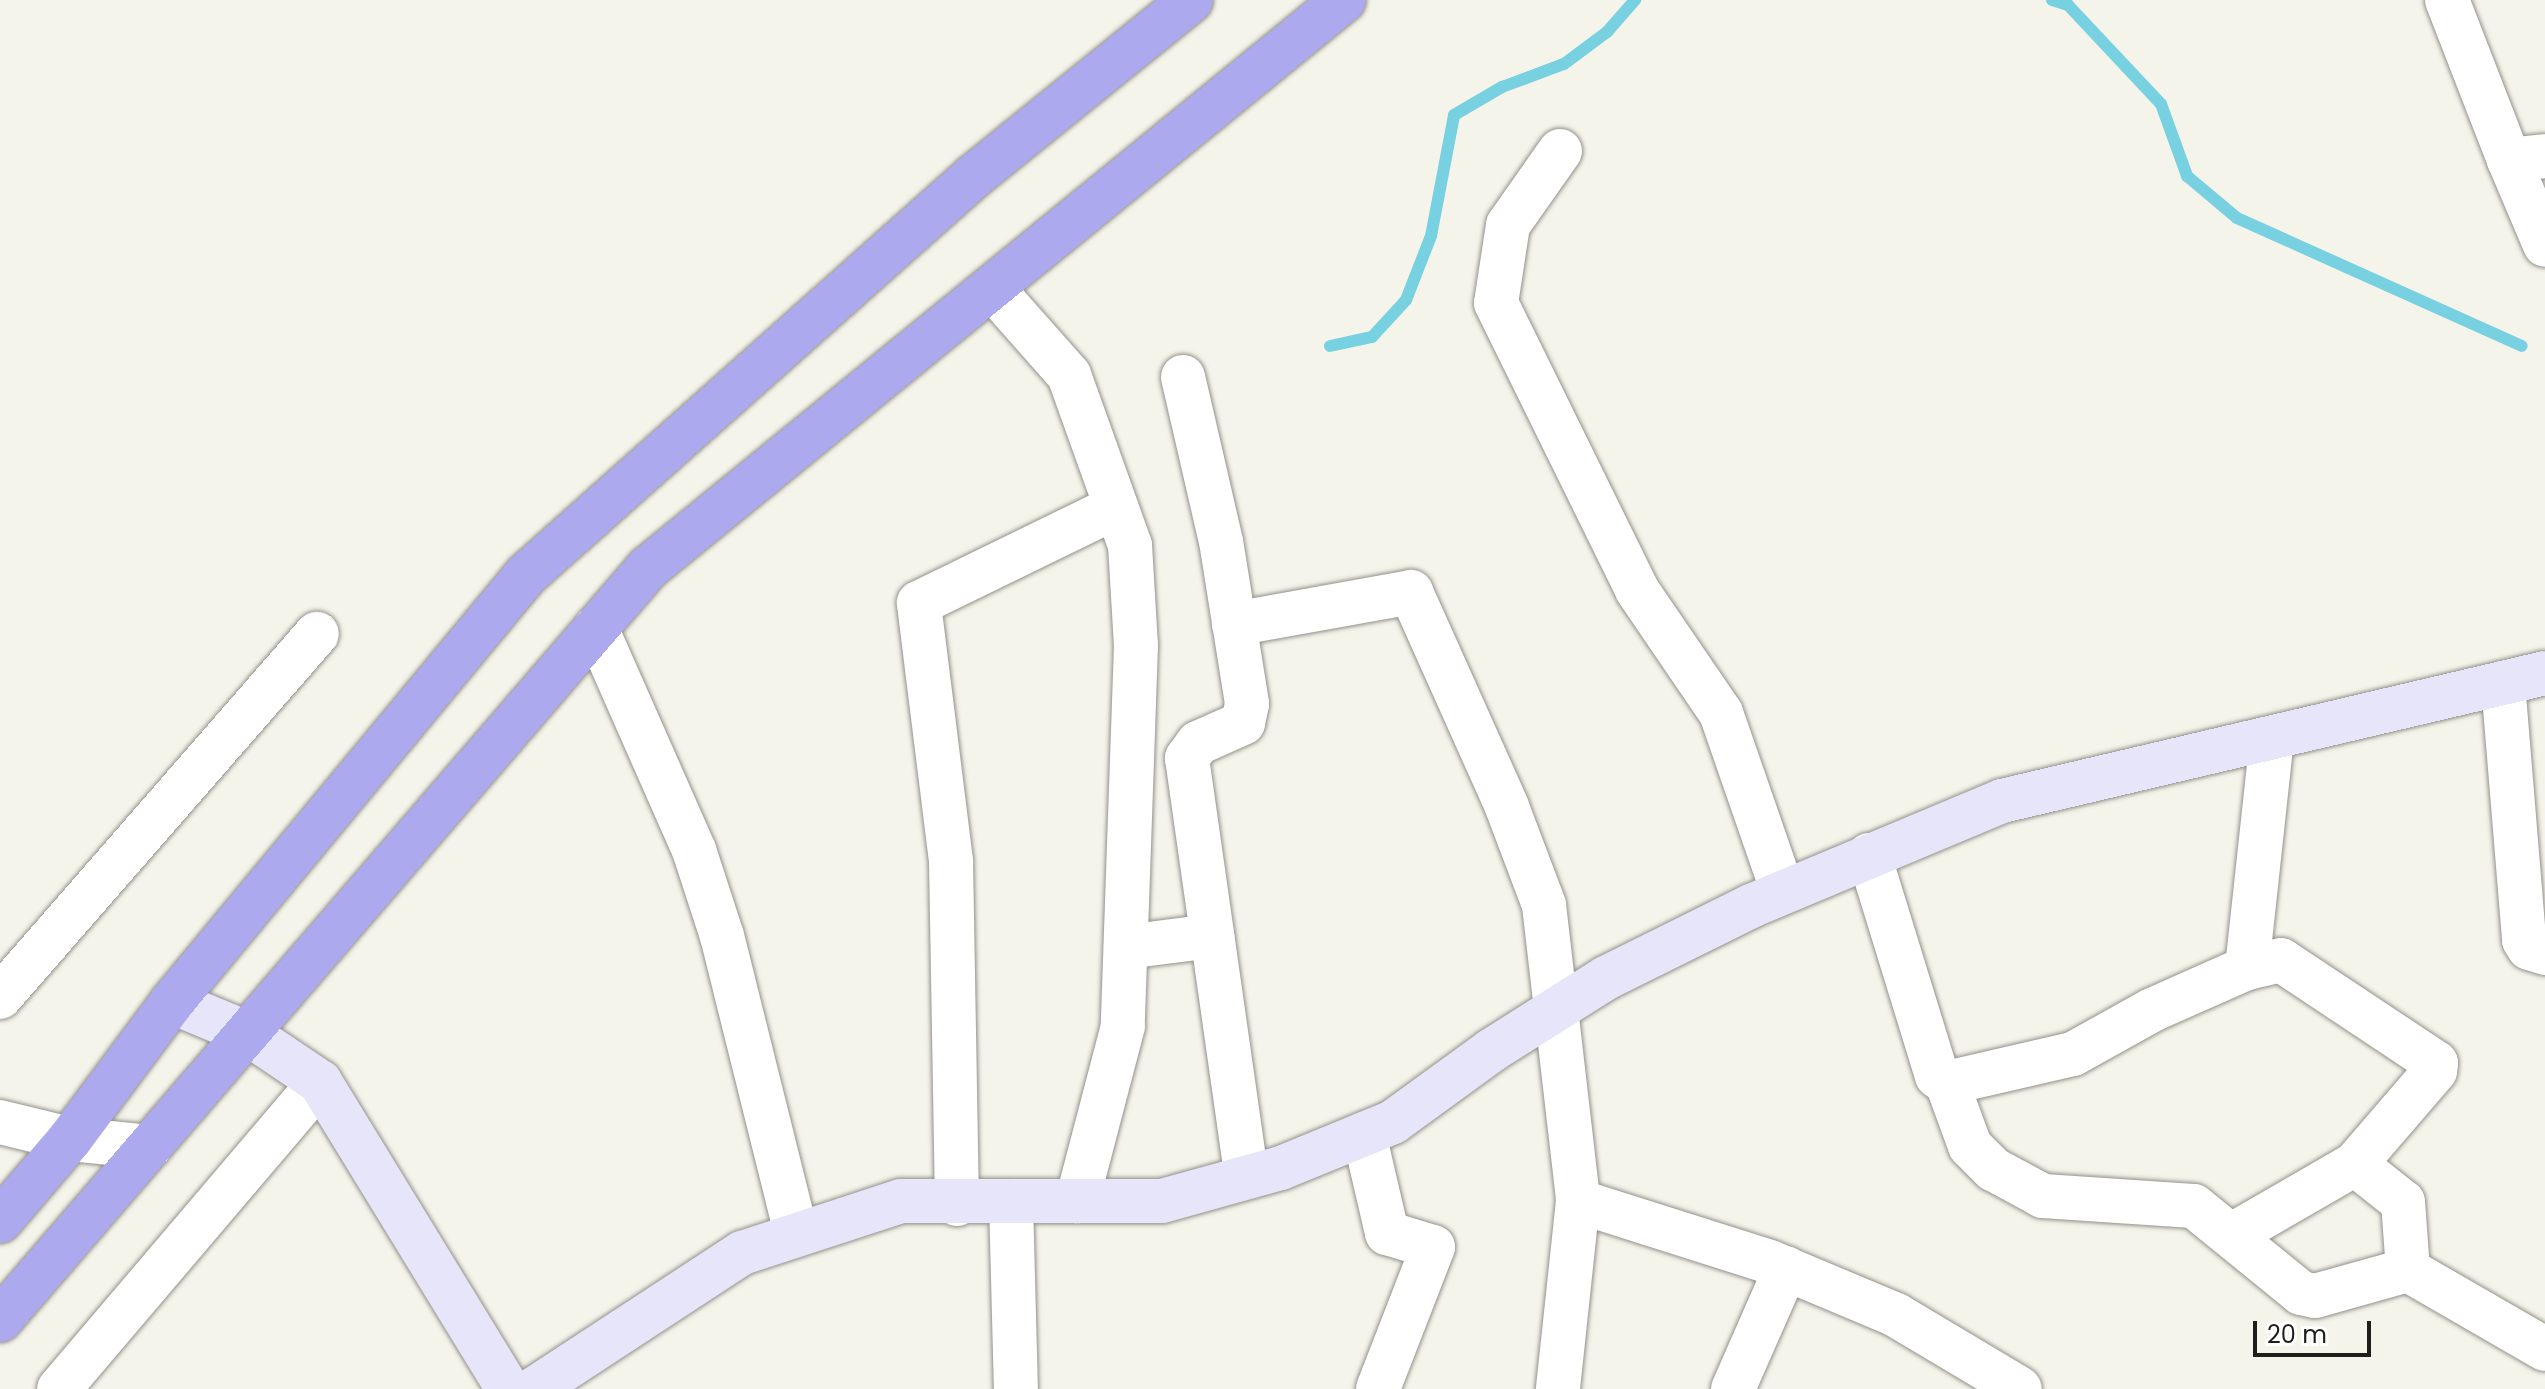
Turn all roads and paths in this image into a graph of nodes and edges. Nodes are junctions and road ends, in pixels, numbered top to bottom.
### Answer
1 (1191, 0) edge
2 (1344, 0) edge
3 (2447, 0) edge
4 (1560, 151) dead end
5 (2527, 158) edge
6 (2545, 245) edge
7 (992, 288) junction
8 (1183, 377) dead end
9 (1116, 507) junction
10 (1234, 624) junction
11 (596, 628) junction
12 (317, 634) dead end
13 (2545, 673) edge
14 (2503, 683) junction
15 (2272, 739) junction
16 (1869, 855) junction
17 (1783, 892) junction
18 (1212, 936) junction
19 (1126, 947) junction
20 (2545, 953) edge
21 (2247, 968) junction
22 (0, 997) edge
23 (172, 1002) junction
24 (1556, 1008) junction
25 (247, 1033) junction
26 (320, 1082) junction
27 (1947, 1083) junction
28 (0, 1122) edge
29 (1364, 1134) junction
30 (70, 1139) junction
31 (150, 1147) junction
32 (2355, 1164) junction
33 (1247, 1177) junction
34 (1011, 1201) junction
35 (1077, 1201) junction
36 (1578, 1201) junction
37 (957, 1204) junction
38 (0, 1221) edge
39 (796, 1233) junction
40 (2232, 1235) junction
41 (1786, 1268) junction
42 (2408, 1270) junction
43 (0, 1320) edge
44 (2545, 1349) edge
45 (59, 1389) edge
46 (508, 1389) edge
47 (534, 1389) edge
48 (1016, 1389) edge
49 (1378, 1389) edge
50 (1558, 1389) edge
51 (1733, 1389) edge
52 (2020, 1389) edge

1 - 23 highway
2 - 7 highway
3 - 5 street
4 - 17 street
5 - 6 street
7 - 9 street
7 - 11 highway
8 - 10 street
9 - 19 street
9 - 37 street
10 - 18 street
10 - 24 street
11 - 25 highway
11 - 39 street
12 - 22 street
13 - 14 street
14 - 15 street
14 - 20 street
15 - 16 street
15 - 21 street
16 - 17 street
16 - 27 street
17 - 24 street
18 - 19 street
18 - 33 street
19 - 35 street
21 - 27 street
21 - 32 street
23 - 25 street
23 - 30 highway
24 - 29 street
24 - 36 street
25 - 26 street
25 - 31 highway
26 - 45 street
26 - 46 street
27 - 40 street
28 - 30 street
29 - 33 street
29 - 49 street
30 - 31 street
30 - 38 highway
31 - 43 highway
32 - 40 street
32 - 42 street
33 - 35 street
34 - 35 street
34 - 37 street
34 - 48 street
36 - 41 street
36 - 50 street
37 - 39 street
39 - 47 street
40 - 42 street
41 - 51 street
41 - 52 street
42 - 44 street

